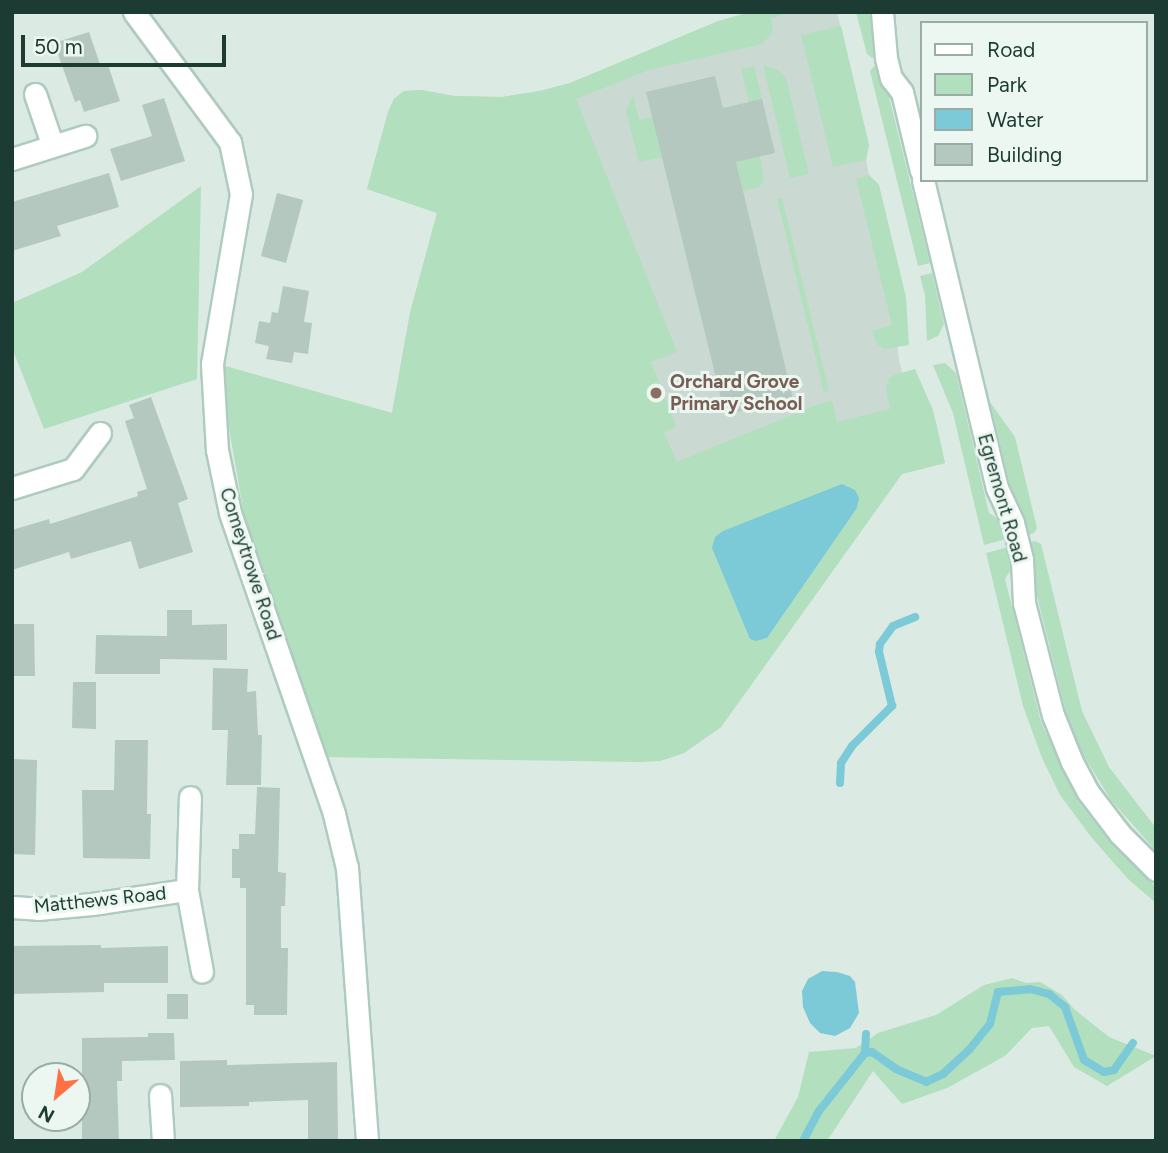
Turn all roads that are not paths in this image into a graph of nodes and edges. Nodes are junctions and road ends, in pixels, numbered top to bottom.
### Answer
1 (135, 12) edge
2 (882, 12) edge
3 (35, 94) dead end
4 (85, 136) dead end
5 (52, 144) junction
6 (12, 159) edge
7 (920, 167) edge
8 (923, 182) edge
9 (100, 433) dead end
10 (12, 488) edge
11 (190, 797) dead end
12 (1156, 870) edge
13 (187, 890) junction
14 (12, 907) edge
15 (202, 972) dead end
16 (160, 1096) dead end
17 (163, 1141) edge
18 (367, 1141) edge

1 - 18 street, Comeytrowe Road
2 - 7 street
3 - 5 street
4 - 5 street
5 - 6 street
8 - 12 street, Egremont Road
9 - 10 street
11 - 13 street, Matthews Road
13 - 14 street, Matthews Road
13 - 15 street, Matthews Road
16 - 17 street

